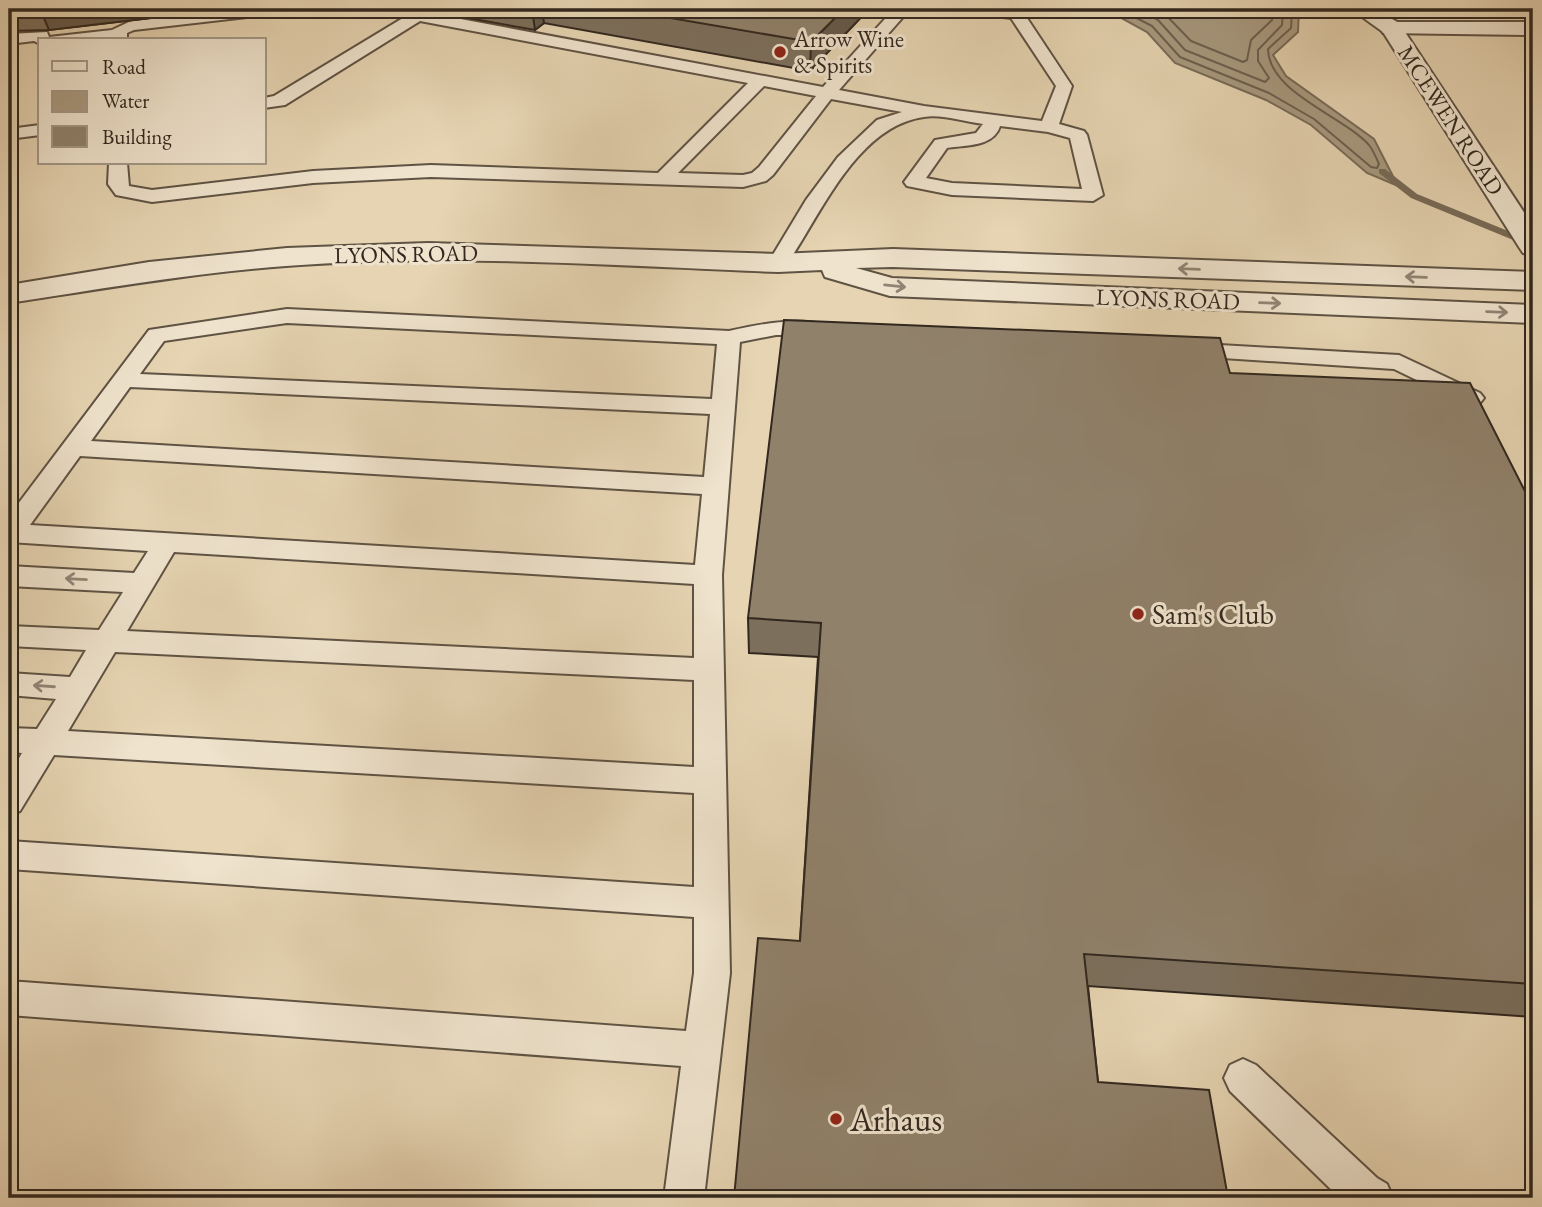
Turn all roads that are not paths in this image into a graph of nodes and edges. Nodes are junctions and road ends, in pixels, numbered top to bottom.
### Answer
1 (273, 9) edge
2 (379, 9) edge
3 (902, 9) edge
4 (979, 9) edge
5 (1361, 9) edge
6 (1015, 11) edge
7 (418, 16) junction
8 (1393, 19) edge
9 (1533, 29) edge
10 (119, 37) edge
11 (42, 38) edge
12 (98, 38) edge
13 (9, 40) edge
14 (761, 80) junction
15 (827, 93) junction
16 (266, 103) edge
17 (924, 111) junction
18 (993, 120) junction
19 (1049, 127) junction
20 (38, 130) edge
21 (9, 134) edge
22 (118, 164) edge
23 (664, 177) junction
24 (1533, 247) edge
25 (792, 263) junction
26 (1533, 281) edge
27 (9, 293) edge
28 (1533, 314) edge
29 (845, 331) edge
30 (729, 338) junction
31 (1164, 349) edge
32 (123, 380) junction
33 (723, 407) junction
34 (1485, 421) edge
35 (73, 448) junction
36 (714, 486) junction
37 (10, 533) edge
38 (167, 542) junction
39 (708, 575) junction
40 (9, 576) edge
41 (143, 583) junction
42 (9, 636) edge
43 (108, 640) junction
44 (709, 670) junction
45 (9, 684) edge
46 (79, 689) junction
47 (9, 740) edge
48 (46, 743) junction
49 (710, 781) junction
50 (10, 798) edge
51 (9, 855) edge
52 (711, 903) junction
53 (9, 998) edge
54 (703, 1050) junction
55 (1243, 1078) dead end
56 (684, 1198) edge
57 (1373, 1198) edge

1 - 10 lane
2 - 7 lane
3 - 15 lane
4 - 6 lane
5 - 8 street, MCEWEN ROAD
6 - 19 lane
7 - 14 lane
7 - 16 lane
8 - 9 street
8 - 24 street, MCEWEN ROAD
10 - 12 lane
11 - 13 lane
14 - 15 lane
14 - 23 lane
15 - 17 lane
15 - 23 lane
17 - 18 lane
17 - 25 lane
18 - 19 lane
18 - 19 lane
20 - 21 lane
22 - 23 lane
26 -> 25 street, LYONS ROAD
25 - 27 street, LYONS ROAD
25 -> 28 street, LYONS ROAD
29 - 30 lane
30 - 32 lane
30 - 33 lane
31 - 34 lane
32 - 33 lane
32 - 35 lane
33 - 36 lane
35 - 36 lane
35 - 37 lane
36 - 39 lane
37 - 38 lane
38 - 39 lane
38 - 41 lane
39 - 44 lane
41 -> 40 lane
41 - 43 lane
42 - 43 lane
43 - 44 lane
43 - 46 lane
44 - 49 lane
46 -> 45 lane
46 - 48 lane
47 - 48 lane
48 - 49 lane
48 - 50 lane
49 - 52 lane
51 - 52 lane
52 - 54 lane
53 - 54 lane
54 - 56 lane
55 - 57 lane

